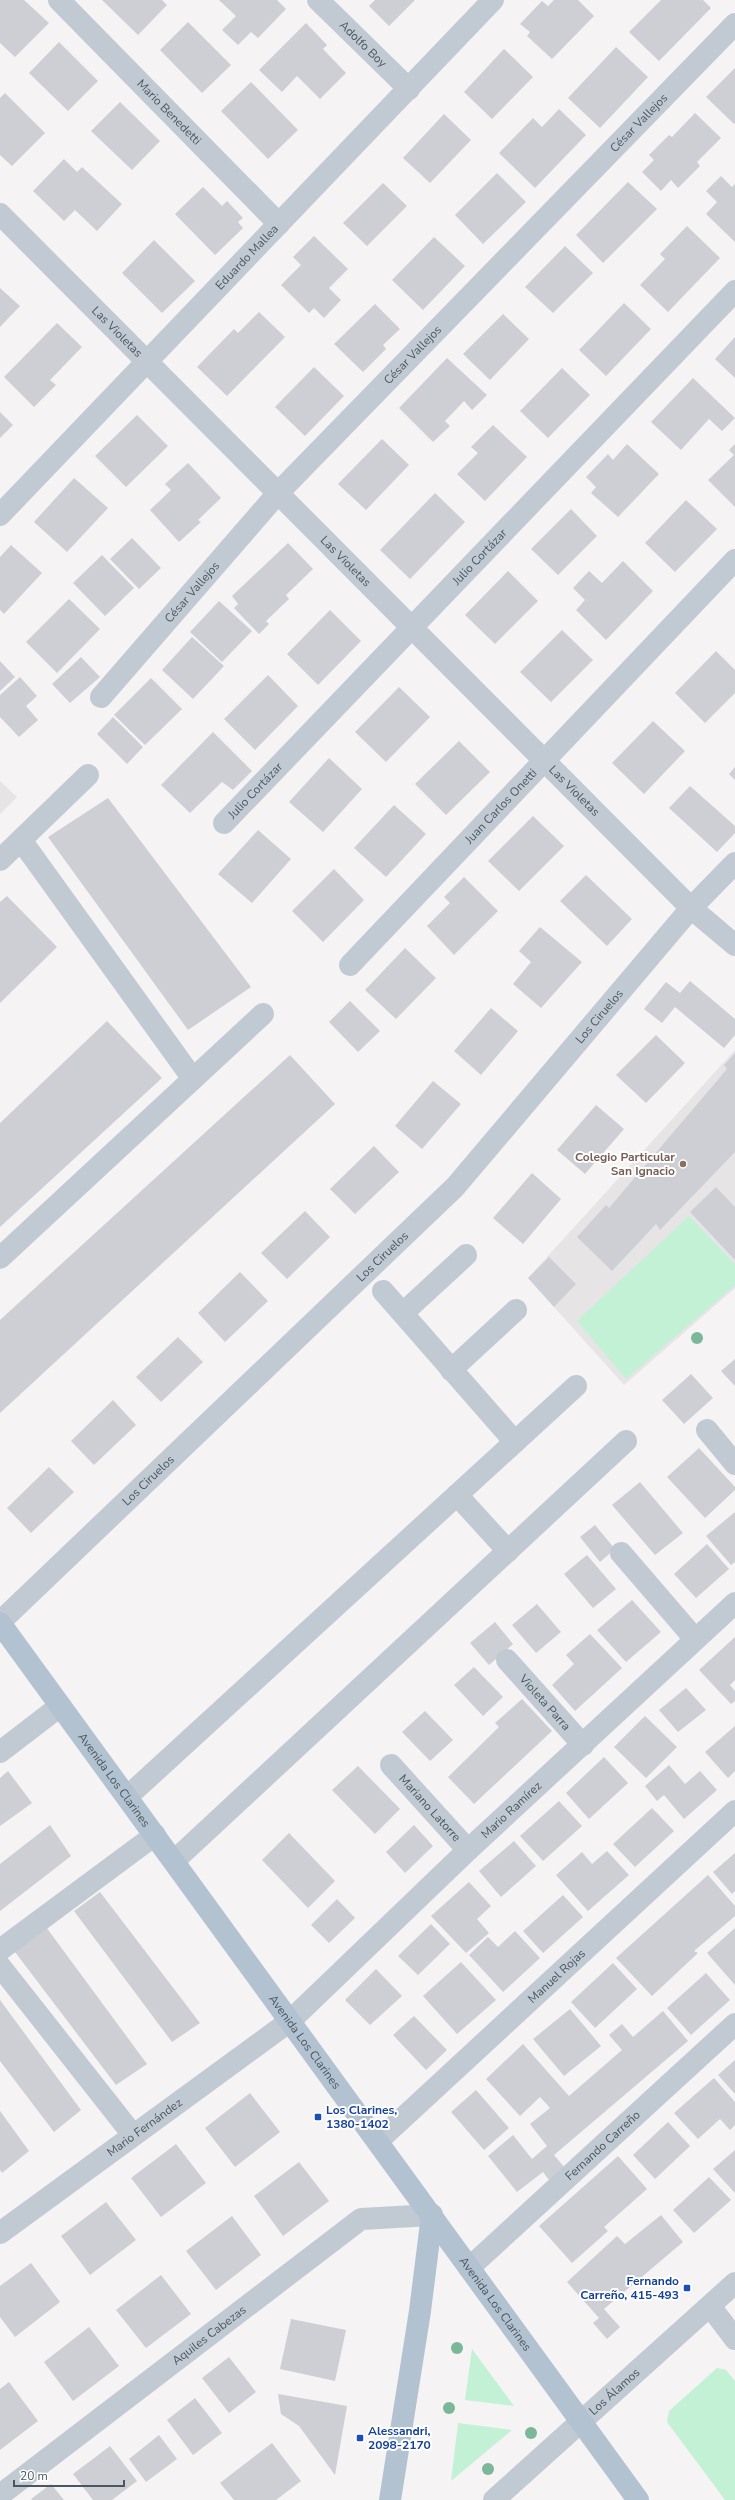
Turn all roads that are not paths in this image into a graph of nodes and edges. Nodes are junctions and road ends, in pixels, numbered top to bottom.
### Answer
1 (59, 0) edge
2 (318, 0) edge
3 (494, 0) edge
4 (735, 24) edge
5 (408, 89) junction
6 (3, 222) edge
7 (279, 224) junction
8 (735, 291) edge
9 (147, 362) junction
10 (278, 493) junction
11 (0, 515) edge
12 (735, 560) edge
13 (412, 628) junction
14 (101, 697) dead end
15 (544, 760) junction
16 (88, 775) dead end
17 (224, 822) dead end
18 (21, 840) junction
19 (0, 860) edge
20 (735, 863) edge
21 (691, 908) junction
22 (735, 945) edge
23 (350, 965) dead end
24 (263, 1014) dead end
25 (192, 1079) junction
26 (466, 1255) dead end
27 (0, 1258) edge
28 (383, 1291) dead end
29 (516, 1310) dead end
30 (403, 1313) junction
31 (451, 1370) junction
32 (576, 1386) dead end
33 (707, 1430) dead end
34 (626, 1441) dead end
35 (515, 1442) junction
36 (735, 1464) edge
37 (457, 1495) junction
38 (508, 1551) junction
39 (621, 1553) dead end
40 (735, 1603) edge
41 (0, 1622) edge
42 (695, 1639) junction
43 (507, 1660) dead end
44 (60, 1706) junction
45 (583, 1745) junction
46 (0, 1752) edge
47 (391, 1765) dead end
48 (127, 1797) junction
49 (735, 1811) edge
50 (155, 1835) junction
51 (468, 1850) junction
52 (174, 1861) junction
53 (0, 1950) edge
54 (0, 1966) edge
55 (290, 2021) junction
56 (735, 2024) edge
57 (133, 2135) junction
58 (378, 2142) junction
59 (432, 2215) junction
60 (1, 2231) edge
61 (470, 2267) junction
62 (735, 2283) edge
63 (710, 2306) junction
64 (735, 2339) edge
65 (582, 2421) junction
66 (0, 2495) edge
67 (390, 2500) edge
68 (494, 2500) edge
69 (638, 2500) edge

1 - 7 street, Mario Benedetti
2 - 5 street, Adolfo Boy
3 - 5 street, Eduardo Mallea
4 - 10 street, César Vallejos
5 - 7 street, Eduardo Mallea
6 - 9 street, Las Violetas
7 - 9 street, Eduardo Mallea
8 - 13 street, Julio Cortázar
9 - 10 street, Las Violetas
9 - 11 street, Eduardo Mallea
10 - 13 street, Las Violetas
10 - 14 street, César Vallejos
12 - 15 street, Juan Carlos Onetti
13 - 15 street, Las Violetas
13 - 17 street, Julio Cortázar
15 - 21 street, Las Violetas
15 - 23 street, Juan Carlos Onetti
16 - 18 street
18 - 19 street
18 - 25 street
20 - 21 street, Los Ciruelos
21 - 22 street, Las Violetas
21 - 41 street, Los Ciruelos
24 - 25 street
25 - 27 street
26 - 30 street
28 - 30 street
29 - 31 street
30 - 31 street
31 - 35 street
32 - 35 street
33 - 36 street
34 - 38 street
35 - 37 street
37 - 38 street
37 - 48 street
38 - 52 street
39 - 42 street
40 - 42 street, Mario Ramírez
41 - 44 main road, Avenida Los Clarines
42 - 45 street, Mario Ramírez
43 - 45 street, Violeta Parra
44 - 46 street
44 - 48 main road, Avenida Los Clarines
45 - 51 street, Mario Ramírez
47 - 51 street, Mariano Latorre
48 - 50 main road, Avenida Los Clarines
49 - 58 street, Manuel Rojas
50 - 52 main road, Avenida Los Clarines
50 - 53 street
51 - 55 street, Mario Ramírez
52 - 55 main road, Avenida Los Clarines
54 - 57 street
55 - 57 street, Mario Fernández
55 - 58 main road, Avenida Los Clarines
56 - 61 street, Fernando Carreño
57 - 60 street, Mario Fernández
58 - 59 main road, Avenida Los Clarines
59 - 61 main road, Avenida Los Clarines
59 - 66 street, Aquiles Cabezas
59 - 67 main road
61 - 65 main road, Avenida Los Clarines
62 - 63 street, Los Álamos
63 - 64 street
63 - 65 street, Los Álamos
65 - 68 street, Los Álamos
65 - 69 main road, Avenida Los Clarines

